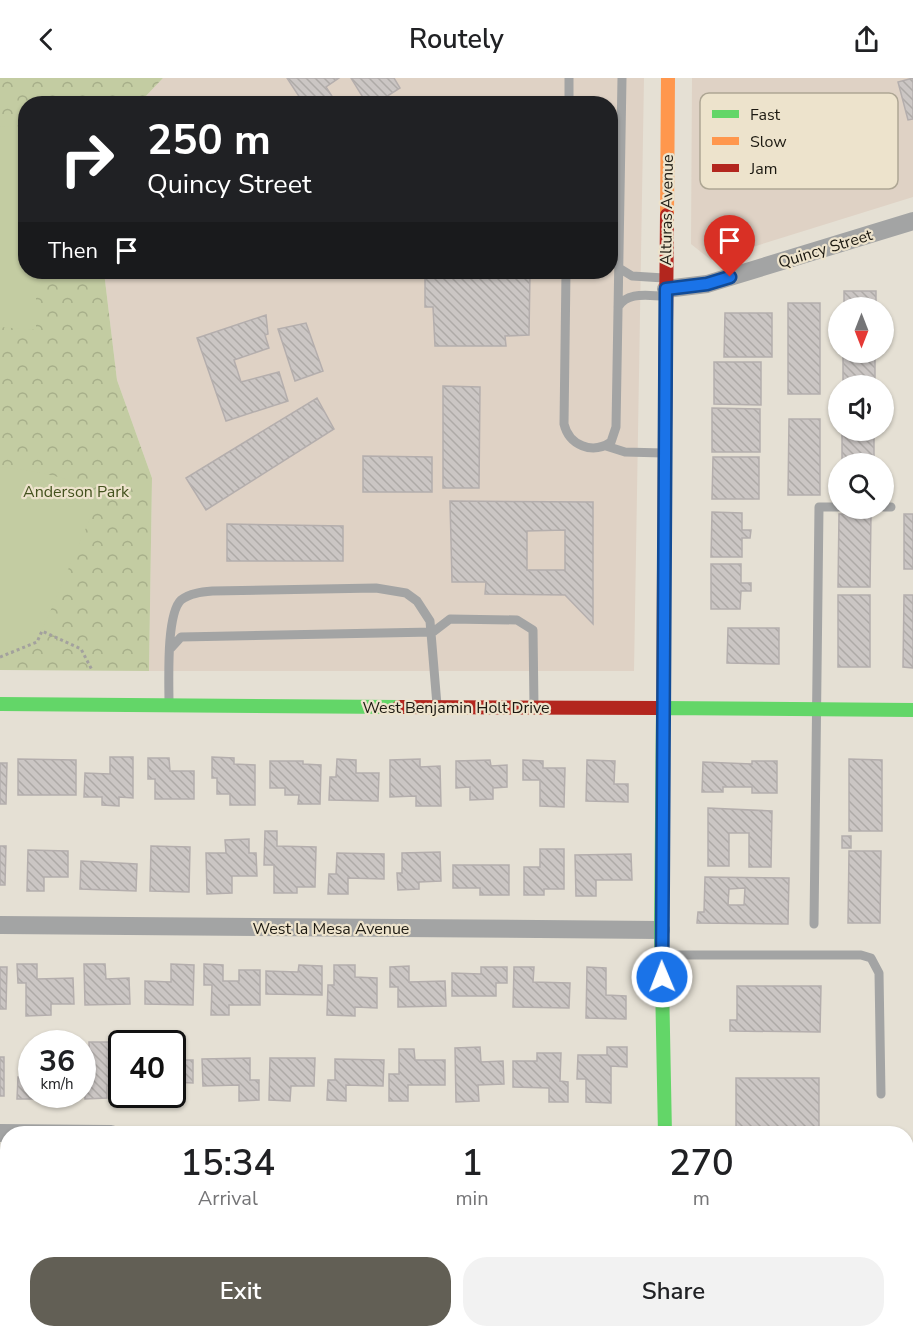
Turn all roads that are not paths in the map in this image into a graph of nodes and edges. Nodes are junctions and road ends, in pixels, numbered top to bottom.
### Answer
1 (569, 78) edge
2 (622, 78) edge
3 (668, 78) edge
4 (569, 96) edge
5 (913, 221) edge
6 (619, 268) junction
7 (566, 279) edge
8 (666, 288) junction
9 (618, 307) junction
10 (606, 446) junction
11 (665, 454) junction
12 (828, 507) edge
13 (433, 632) junction
14 (171, 648) junction
15 (0, 704) edge
16 (169, 705) junction
17 (437, 707) junction
18 (534, 708) junction
19 (663, 709) junction
20 (814, 710) junction
21 (913, 710) edge
22 (814, 924) dead end
23 (0, 925) edge
24 (662, 930) junction
25 (662, 955) junction
26 (881, 1094) dead end
27 (665, 1126) edge

1 - 4 lane
2 - 6 lane
3 - 8 street, Alturas Avenue
5 - 8 street, Quincy Street
6 - 8 lane
6 - 9 lane
7 - 10 lane
8 - 9 lane
8 - 11 street, Alturas Avenue
9 - 10 lane
10 - 11 lane
11 - 19 street, Alturas Avenue
12 - 20 lane
13 - 14 lane
13 - 14 lane
13 - 17 lane
13 - 18 lane
14 - 16 lane
15 - 16 street, West Benjamin Holt Drive
16 - 17 street, West Benjamin Holt Drive
17 - 18 street, West Benjamin Holt Drive
18 - 19 street, West Benjamin Holt Drive
19 - 20 street, West Benjamin Holt Drive
19 - 24 street, Alturas Avenue
20 - 21 street, West Benjamin Holt Drive
20 - 22 lane
23 - 24 street, West la Mesa Avenue
24 - 25 street, Alturas Avenue
25 - 26 lane
25 - 27 street, Alturas Avenue

